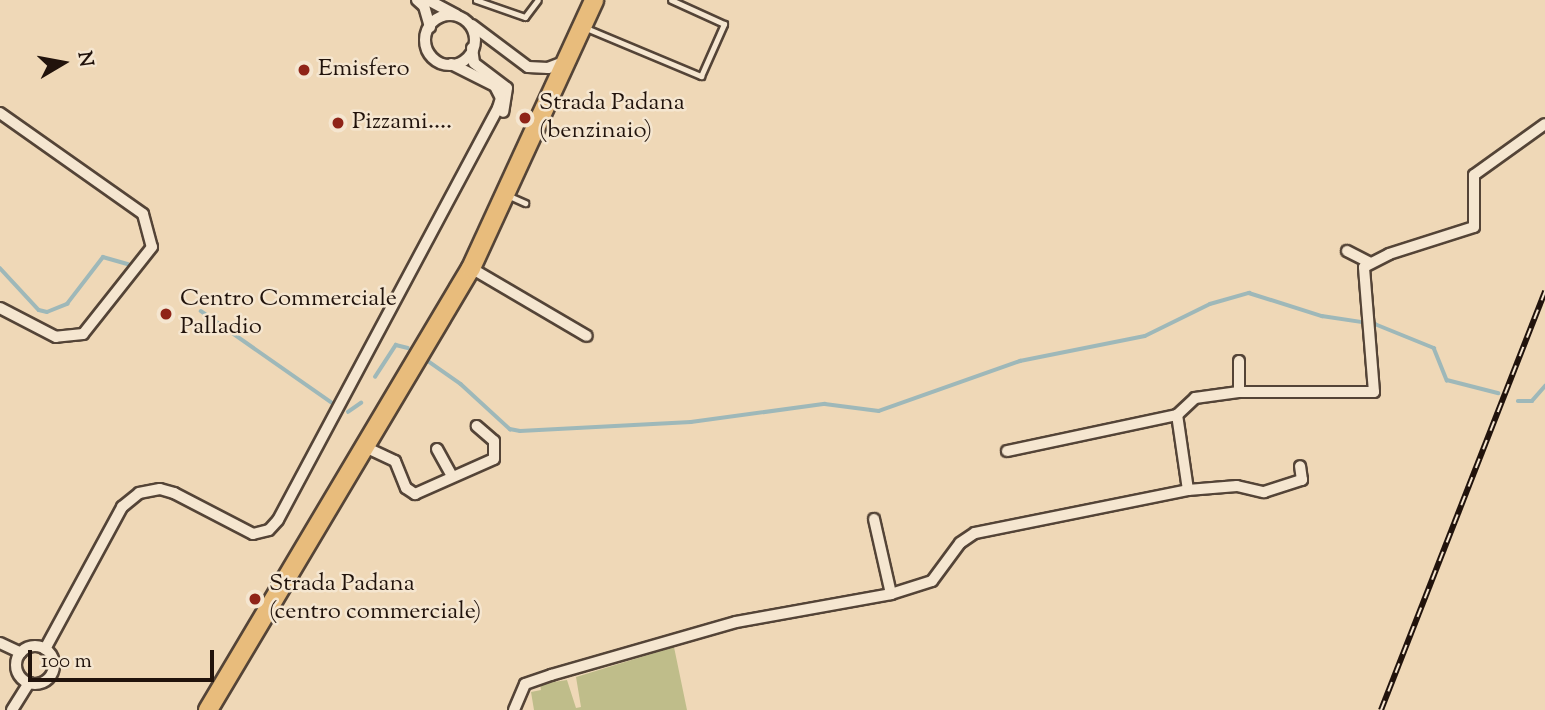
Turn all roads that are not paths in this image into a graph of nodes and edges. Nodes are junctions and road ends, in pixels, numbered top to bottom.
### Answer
1 (417, 0) edge
2 (428, 0) edge
3 (476, 0) edge
4 (538, 0) edge
5 (594, 0) edge
6 (671, 0) edge
7 (458, 16) junction
8 (472, 25) junction
9 (430, 27) junction
10 (583, 27) junction
11 (472, 48) junction
12 (568, 60) junction
13 (451, 64) junction
14 (0, 113) edge
15 (1545, 124) edge
16 (477, 153) junction
17 (507, 195) junction
18 (525, 203) dead end
19 (1347, 251) dead end
20 (1369, 262) junction
21 (471, 268) junction
22 (0, 308) edge
23 (587, 336) dead end
24 (1239, 361) dead end
25 (1239, 392) junction
26 (1177, 415) junction
27 (477, 426) dead end
28 (365, 447) junction
29 (437, 449) dead end
30 (1007, 451) dead end
31 (1300, 466) dead end
32 (451, 474) junction
33 (1188, 490) junction
34 (874, 519) dead end
35 (891, 594) junction
36 (0, 643) edge
37 (45, 649) junction
38 (21, 653) junction
39 (29, 683) junction
40 (12, 710) edge
41 (208, 710) edge
42 (514, 710) edge

1 - 9 street
2 - 7 street
3 - 4 lane
5 - 10 main road
6 - 10 lane
7 - 8 street
7 - 9 street
8 - 11 street
8 - 12 street
9 - 13 street
10 - 12 main road
11 - 13 street
11 - 16 street
12 - 17 main road
13 - 16 street
14 - 22 street
15 - 20 street
16 - 37 street
17 - 18 lane
17 - 21 main road
19 - 20 street
20 - 25 street
21 - 23 street
21 - 28 main road
24 - 25 street
25 - 26 street
26 - 30 street
26 - 33 street
27 - 32 street
28 - 32 street
28 - 41 main road
29 - 32 street
31 - 33 street
33 - 35 street
34 - 35 street
35 - 42 street
36 - 38 street
37 - 38 street
37 - 39 street
38 - 39 street
39 - 40 street

